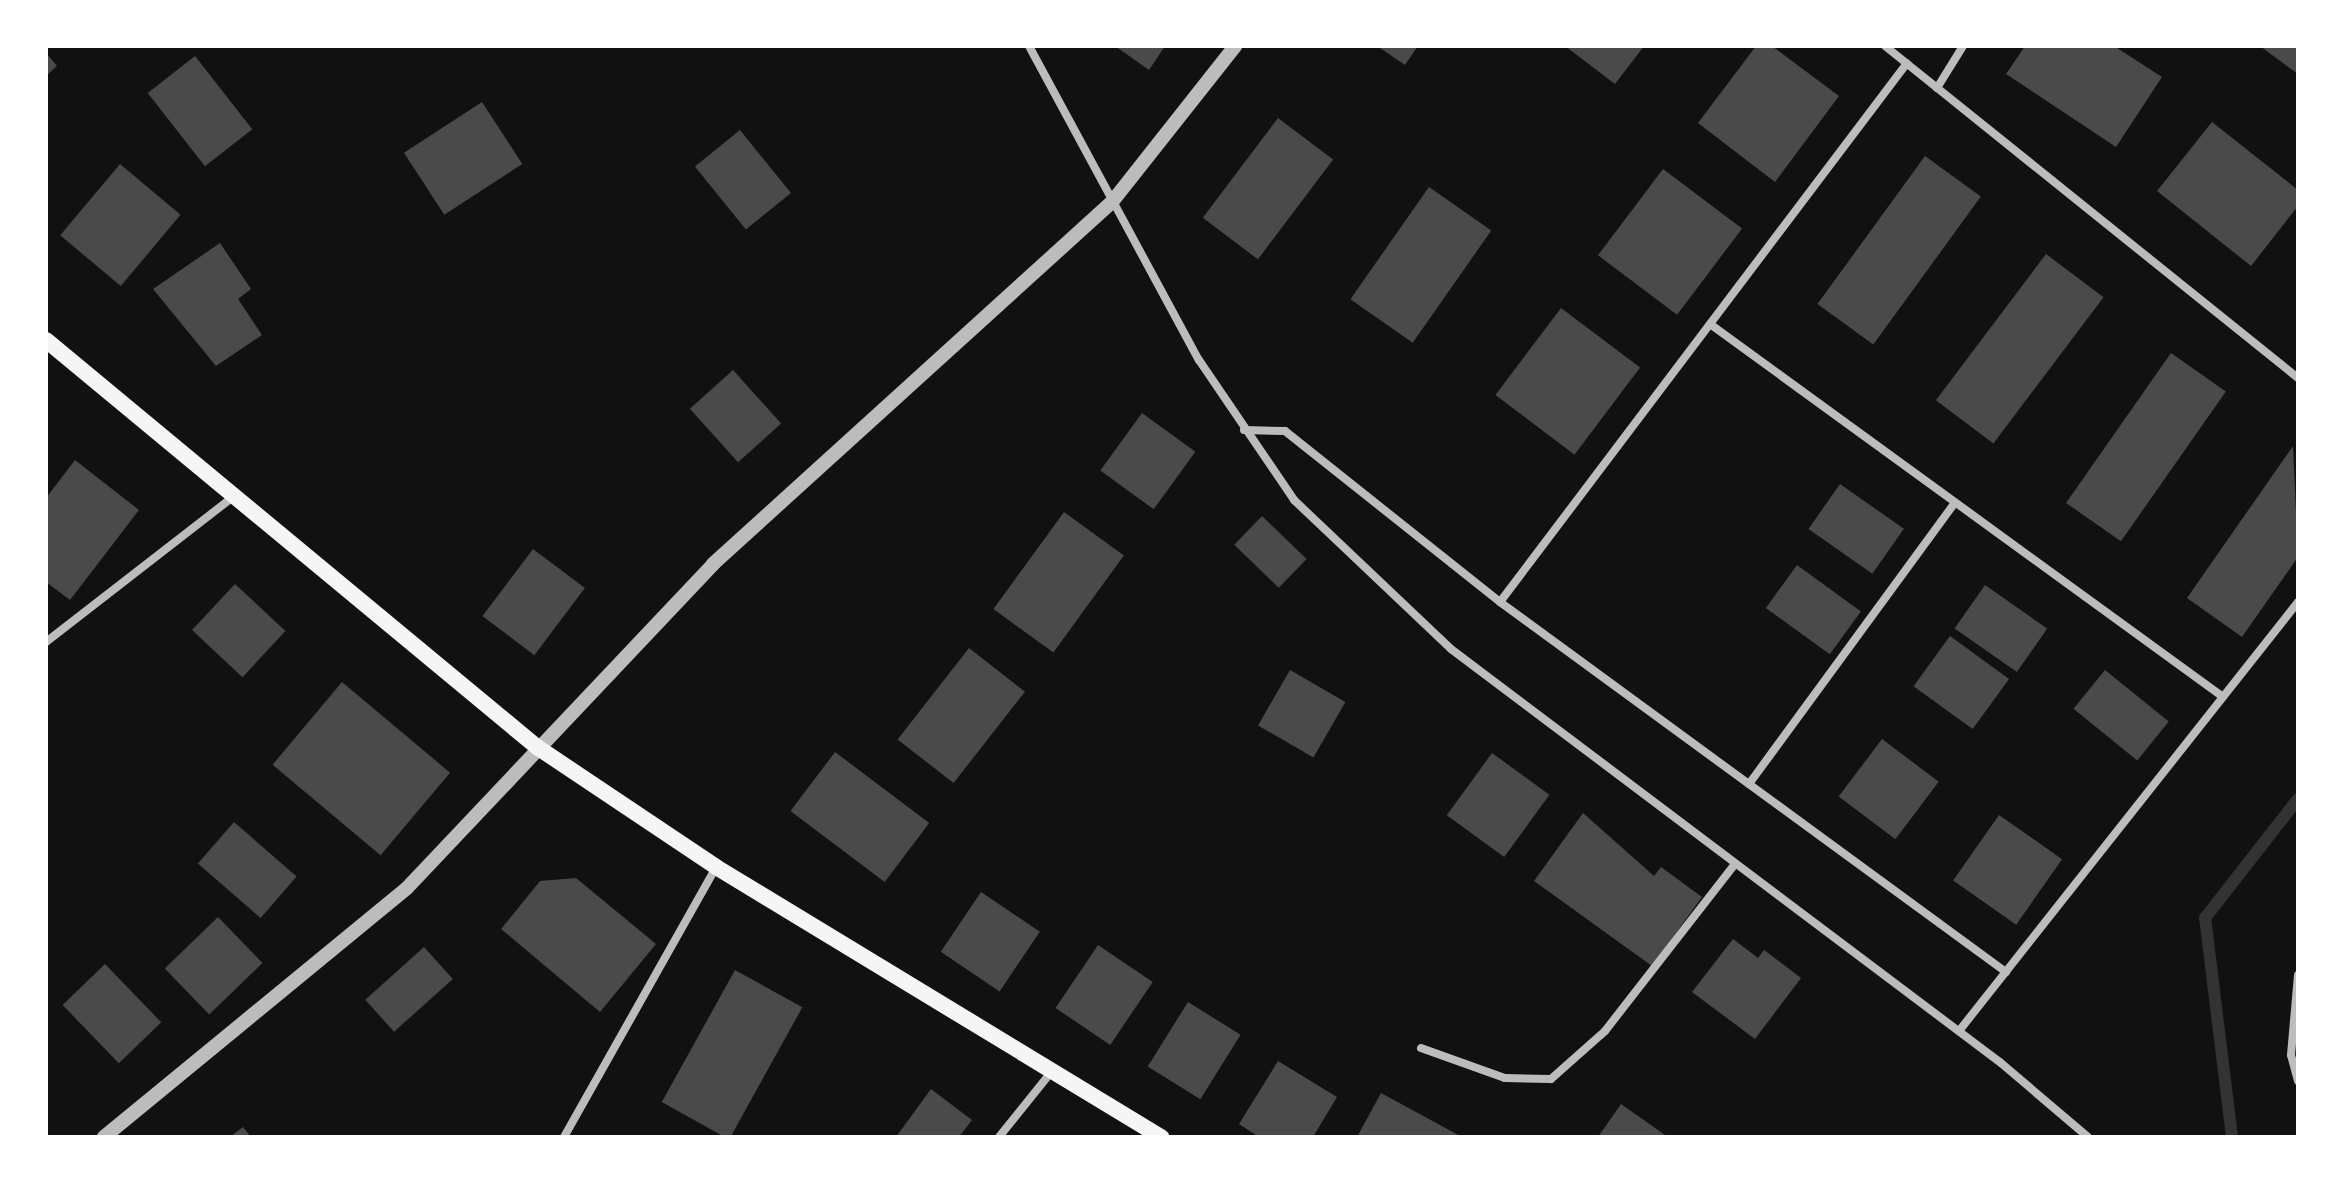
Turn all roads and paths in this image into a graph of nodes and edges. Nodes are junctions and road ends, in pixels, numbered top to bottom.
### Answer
1 (1029, 46) edge
2 (1235, 46) edge
3 (1885, 46) edge
4 (1963, 46) edge
5 (1907, 63) junction
6 (1937, 88) junction
7 (1112, 202) junction
8 (1710, 324) junction
9 (46, 340) edge
10 (2298, 378) edge
11 (1244, 430) junction
12 (234, 496) junction
13 (1955, 503) junction
14 (1500, 602) junction
15 (2298, 602) edge
16 (46, 642) edge
17 (2223, 697) junction
18 (537, 747) junction
19 (1749, 784) junction
20 (1734, 865) junction
21 (716, 867) junction
22 (2006, 972) junction
23 (2298, 975) edge
24 (1959, 1031) junction
25 (1421, 1048) dead end
26 (1052, 1071) junction
27 (2298, 1081) edge
28 (2082, 1135) edge
29 (104, 1137) edge
30 (564, 1137) edge
31 (999, 1137) edge
32 (1161, 1137) edge

1 - 7 street
2 - 7 street
3 - 5 street
4 - 6 street
5 - 6 street
5 - 8 street
6 - 10 street
7 - 11 street
7 - 18 street
8 - 13 street
8 - 14 street
9 - 12 main road
11 - 14 street
11 - 20 street
12 - 16 street
12 - 18 main road
13 - 17 street
13 - 19 street
14 - 19 street
15 - 17 street
17 - 22 street
18 - 21 main road
18 - 29 street
19 - 22 street
20 - 24 street
20 - 25 street
21 - 26 main road
21 - 30 street
22 - 24 street
23 - 27 street
24 - 28 street
26 - 31 street
26 - 32 main road

